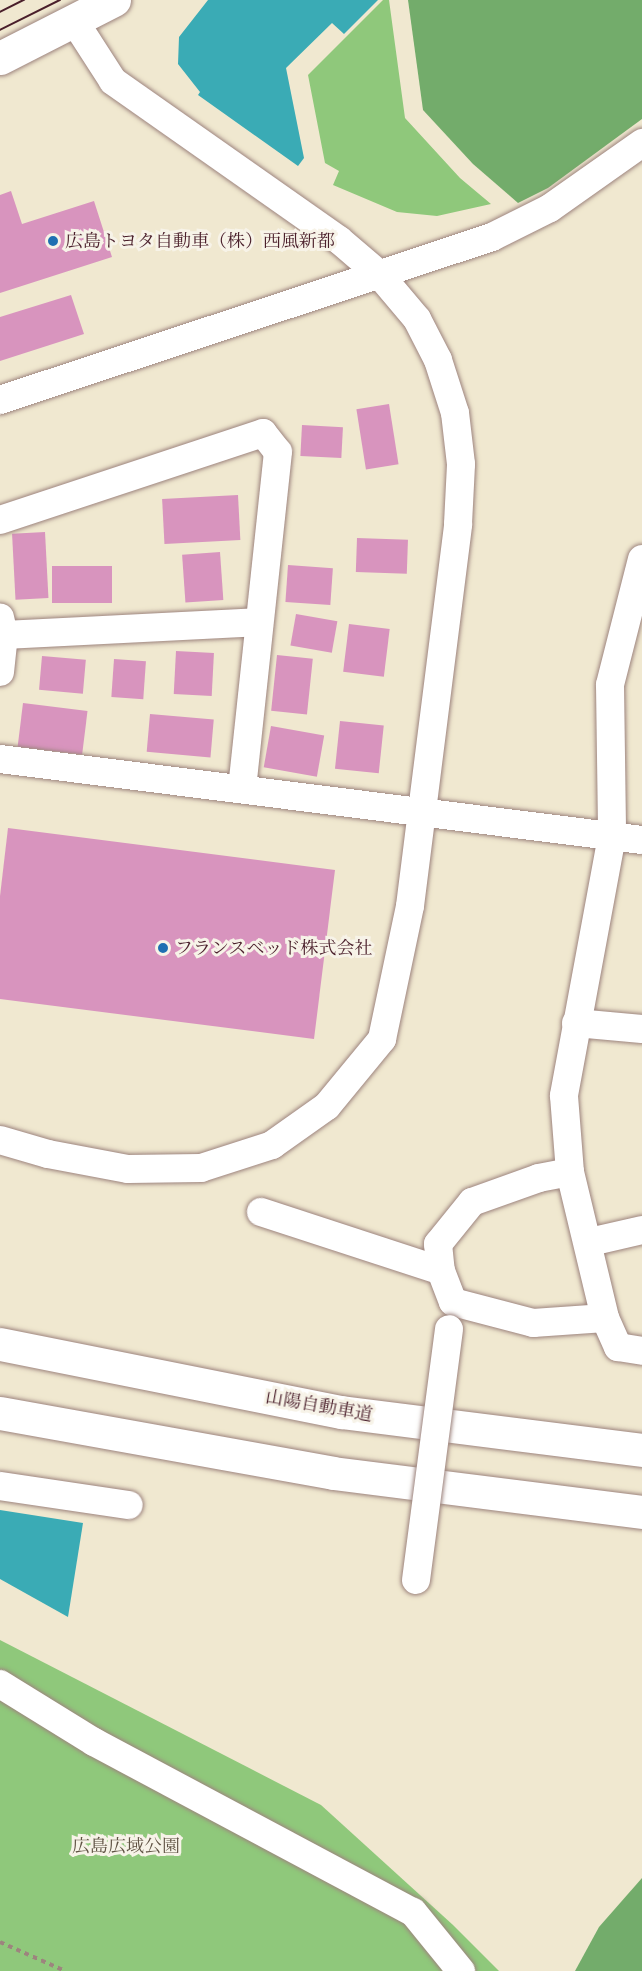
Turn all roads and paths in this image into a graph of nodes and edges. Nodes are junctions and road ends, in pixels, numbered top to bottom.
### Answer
1 (114, 0) edge
2 (75, 22) junction
3 (0, 58) edge
4 (641, 147) edge
5 (380, 275) junction
6 (0, 400) edge
7 (0, 520) edge
8 (642, 562) edge
9 (257, 622) junction
10 (2, 626) edge
11 (0, 672) edge
12 (0, 759) edge
13 (242, 787) junction
14 (423, 811) junction
15 (612, 836) junction
16 (642, 840) edge
17 (576, 1023) junction
18 (642, 1029) edge
19 (0, 1140) edge
20 (570, 1172) junction
21 (261, 1212) dead end
22 (642, 1230) edge
23 (590, 1242) junction
24 (441, 1271) junction
25 (451, 1316) junction
26 (605, 1318) junction
27 (0, 1344) edge
28 (642, 1351) edge
29 (0, 1413) edge
30 (642, 1450) edge
31 (0, 1486) edge
32 (129, 1506) dead end
33 (642, 1512) edge
34 (415, 1588) dead end
35 (0, 1684) edge
36 (0, 1942) edge
37 (65, 1971) edge
38 (461, 1971) edge

1 - 2 main road
2 - 3 main road
2 - 5 street
4 - 5 street
5 - 6 street
5 - 14 street
7 - 9 street
8 - 15 street
9 - 10 street
9 - 13 street
10 - 11 street
12 - 13 street
13 - 14 street
14 - 15 street
14 - 19 street
15 - 16 street
15 - 17 street
17 - 18 street
17 - 20 street
20 - 23 street
20 - 24 street
21 - 24 street
22 - 23 street
23 - 26 street
24 - 25 street
25 - 26 street
25 - 34 street, bridge
26 - 28 street
27 - 30 main road, 山陽自動車道
29 - 33 main road
31 - 32 street
35 - 38 street
36 - 37 path

